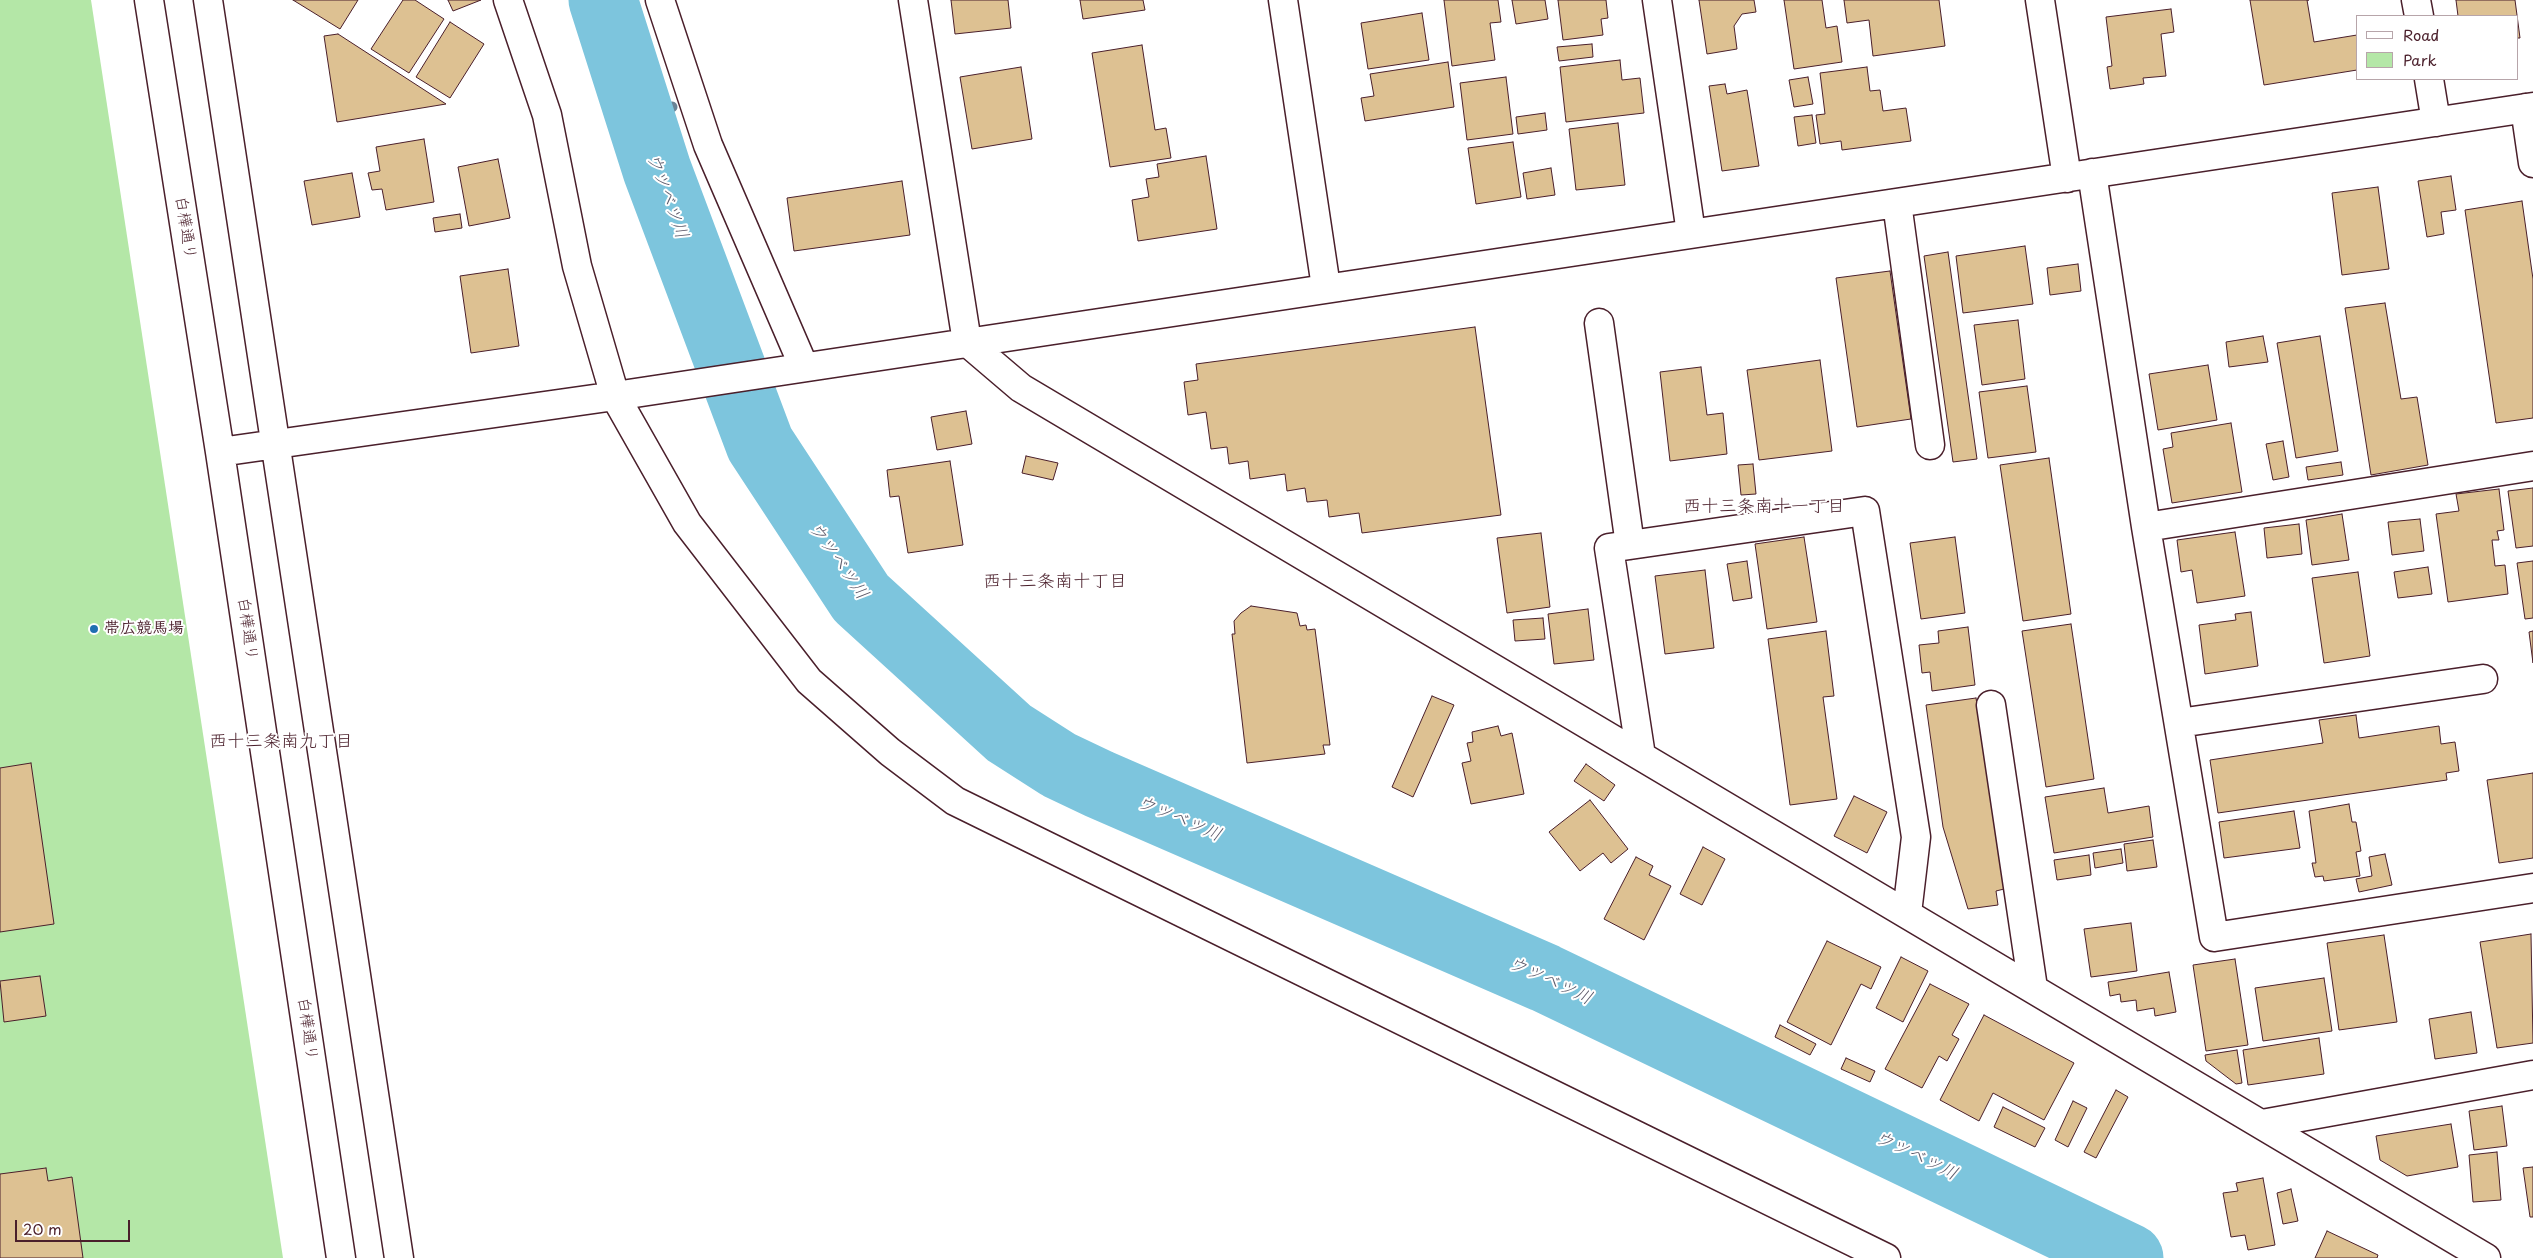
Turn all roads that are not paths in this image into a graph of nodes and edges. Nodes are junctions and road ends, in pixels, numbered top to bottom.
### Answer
1 (149, 0) edge
2 (208, 0) edge
3 (508, 0) edge
4 (660, 0) edge
5 (913, 0) edge
6 (1283, 0) edge
7 (1657, 0) edge
8 (2040, 0) edge
9 (2416, 0) edge
10 (2419, 15) edge
11 (2429, 80) edge
12 (2529, 107) edge
13 (2436, 122) junction
14 (2533, 163) edge
15 (2080, 176) junction
16 (1897, 203) junction
17 (1692, 233) junction
18 (1326, 287) junction
19 (1599, 324) dead end
20 (966, 342) junction
21 (804, 367) junction
22 (615, 396) junction
23 (274, 444) junction
24 (1930, 445) dead end
25 (220, 452) junction
26 (2533, 466) edge
27 (2146, 527) junction
28 (1630, 545) junction
29 (2483, 679) dead end
30 (1991, 706) dead end
31 (2179, 724) junction
32 (1641, 756) junction
33 (2533, 888) edge
34 (1907, 913) junction
35 (2033, 988) junction
36 (2533, 1075) edge
37 (2262, 1124) junction
38 (341, 1258) edge
39 (399, 1258) edge
40 (1886, 1258) edge
41 (2486, 1258) edge

1 - 25 street, 白樺通り
2 - 23 street
3 - 22 street
4 - 21 street
5 - 20 street
6 - 18 street
7 - 17 street
8 - 15 street
9 - 10 street
11 - 13 street
12 - 13 street
12 - 14 street
13 - 15 street
15 - 16 street
15 - 27 street
16 - 17 street
16 - 24 street
17 - 18 street
18 - 20 street
19 - 28 street
20 - 21 street
20 - 32 street
21 - 22 street
22 - 23 street
22 - 40 street
23 - 25 street
23 - 39 street
25 - 38 street, 白樺通り
26 - 27 street
27 - 31 street
28 - 32 street
28 - 34 street
29 - 31 street
30 - 35 street
31 - 33 street
32 - 34 street
34 - 35 street
35 - 37 street
36 - 37 street
37 - 41 street

